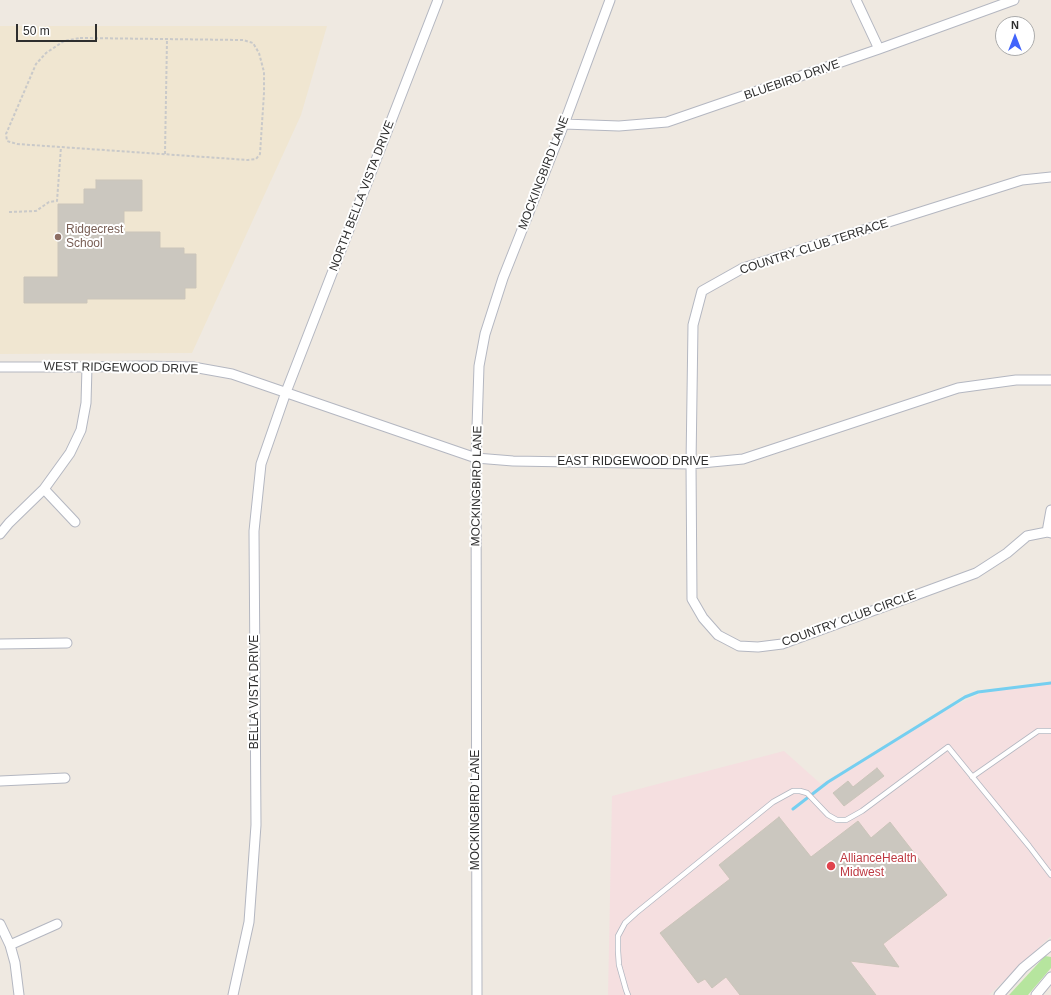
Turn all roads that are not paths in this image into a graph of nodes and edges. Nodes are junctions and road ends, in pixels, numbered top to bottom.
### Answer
1 (438, 0) edge
2 (609, 0) edge
3 (856, 0) edge
4 (1014, 0) edge
5 (879, 50) junction
6 (564, 124) junction
7 (1051, 177) edge
8 (0, 367) edge
9 (87, 367) junction
10 (1051, 380) edge
11 (286, 392) junction
12 (476, 458) junction
13 (691, 464) junction
14 (44, 489) junction
15 (1051, 510) edge
16 (74, 522) dead end
17 (1049, 532) edge
18 (0, 534) edge
19 (67, 643) dead end
20 (0, 644) edge
21 (1051, 731) edge
22 (972, 777) junction
23 (65, 778) dead end
24 (0, 781) edge
25 (1051, 875) edge
26 (0, 924) edge
27 (57, 924) dead end
28 (10, 945) junction
29 (1051, 945) edge
30 (1051, 977) edge
31 (19, 995) edge
32 (233, 995) edge
33 (477, 995) edge
34 (628, 995) edge
35 (999, 995) edge
36 (1036, 995) edge

1 - 11 street, NORTH BELLA VISTA DRIVE
2 - 6 street, MOCKINGBIRD LANE
3 - 5 street
4 - 5 street, BLUEBIRD DRIVE
5 - 6 street, BLUEBIRD DRIVE
6 - 12 street, MOCKINGBIRD LANE
7 - 13 street, COUNTRY CLUB TERRACE
8 - 9 street, WEST RIDGEWOOD DRIVE
9 - 11 street, WEST RIDGEWOOD DRIVE
9 - 14 street
10 - 13 street, EAST RIDGEWOOD DRIVE
11 - 12 street, EAST RIDGEWOOD DRIVE
11 - 32 street, BELLA VISTA DRIVE
12 - 13 street, EAST RIDGEWOOD DRIVE
12 - 33 street, MOCKINGBIRD LANE
13 - 17 street, COUNTRY CLUB CIRCLE
14 - 16 street
14 - 18 street
15 - 17 street
19 - 20 street
21 - 22 lane
22 - 25 lane
22 - 34 lane
23 - 24 street
26 - 28 street
27 - 28 street
28 - 31 street
29 - 35 street
30 - 36 street

